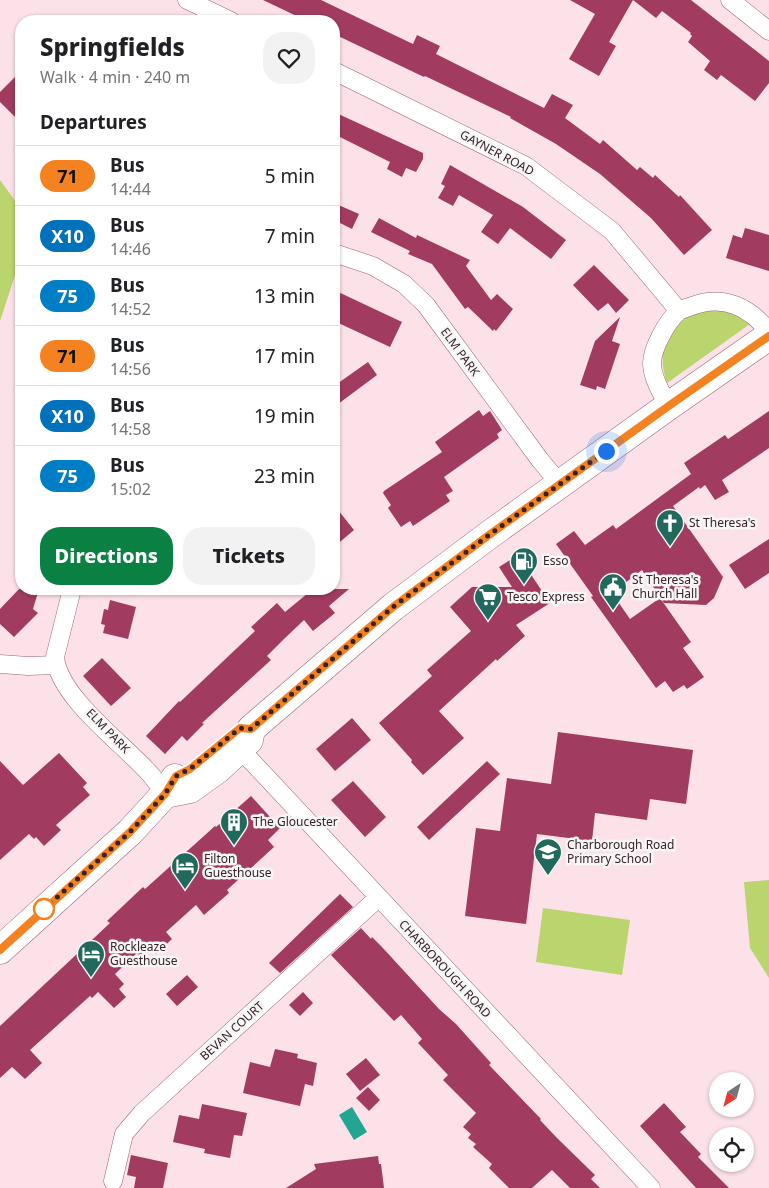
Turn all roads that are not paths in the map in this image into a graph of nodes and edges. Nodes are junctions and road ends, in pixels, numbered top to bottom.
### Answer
1 (187, 0) edge
2 (730, 0) edge
3 (218, 15) edge
4 (769, 31) edge
5 (340, 74) edge
6 (340, 255) edge
7 (678, 311) junction
8 (769, 332) edge
9 (769, 336) edge
10 (670, 405) junction
11 (560, 484) junction
12 (70, 595) edge
13 (0, 664) edge
14 (56, 665) junction
15 (246, 739) junction
16 (165, 794) junction
17 (378, 898) junction
18 (0, 950) edge
19 (113, 1181) dead end
20 (650, 1188) edge

1 - 3 street
2 - 4 street
5 - 7 street, GAYNER ROAD
6 - 11 street, ELM PARK
7 - 8 street
7 - 10 street
9 - 10 main road
10 - 11 main road
11 - 15 main road
12 - 14 street
13 - 14 street
14 - 16 street, ELM PARK
15 - 16 main road
15 - 17 street, CHARBOROUGH ROAD
16 - 18 main road
17 - 19 street, BEVAN COURT
17 - 20 street, CHARBOROUGH ROAD

